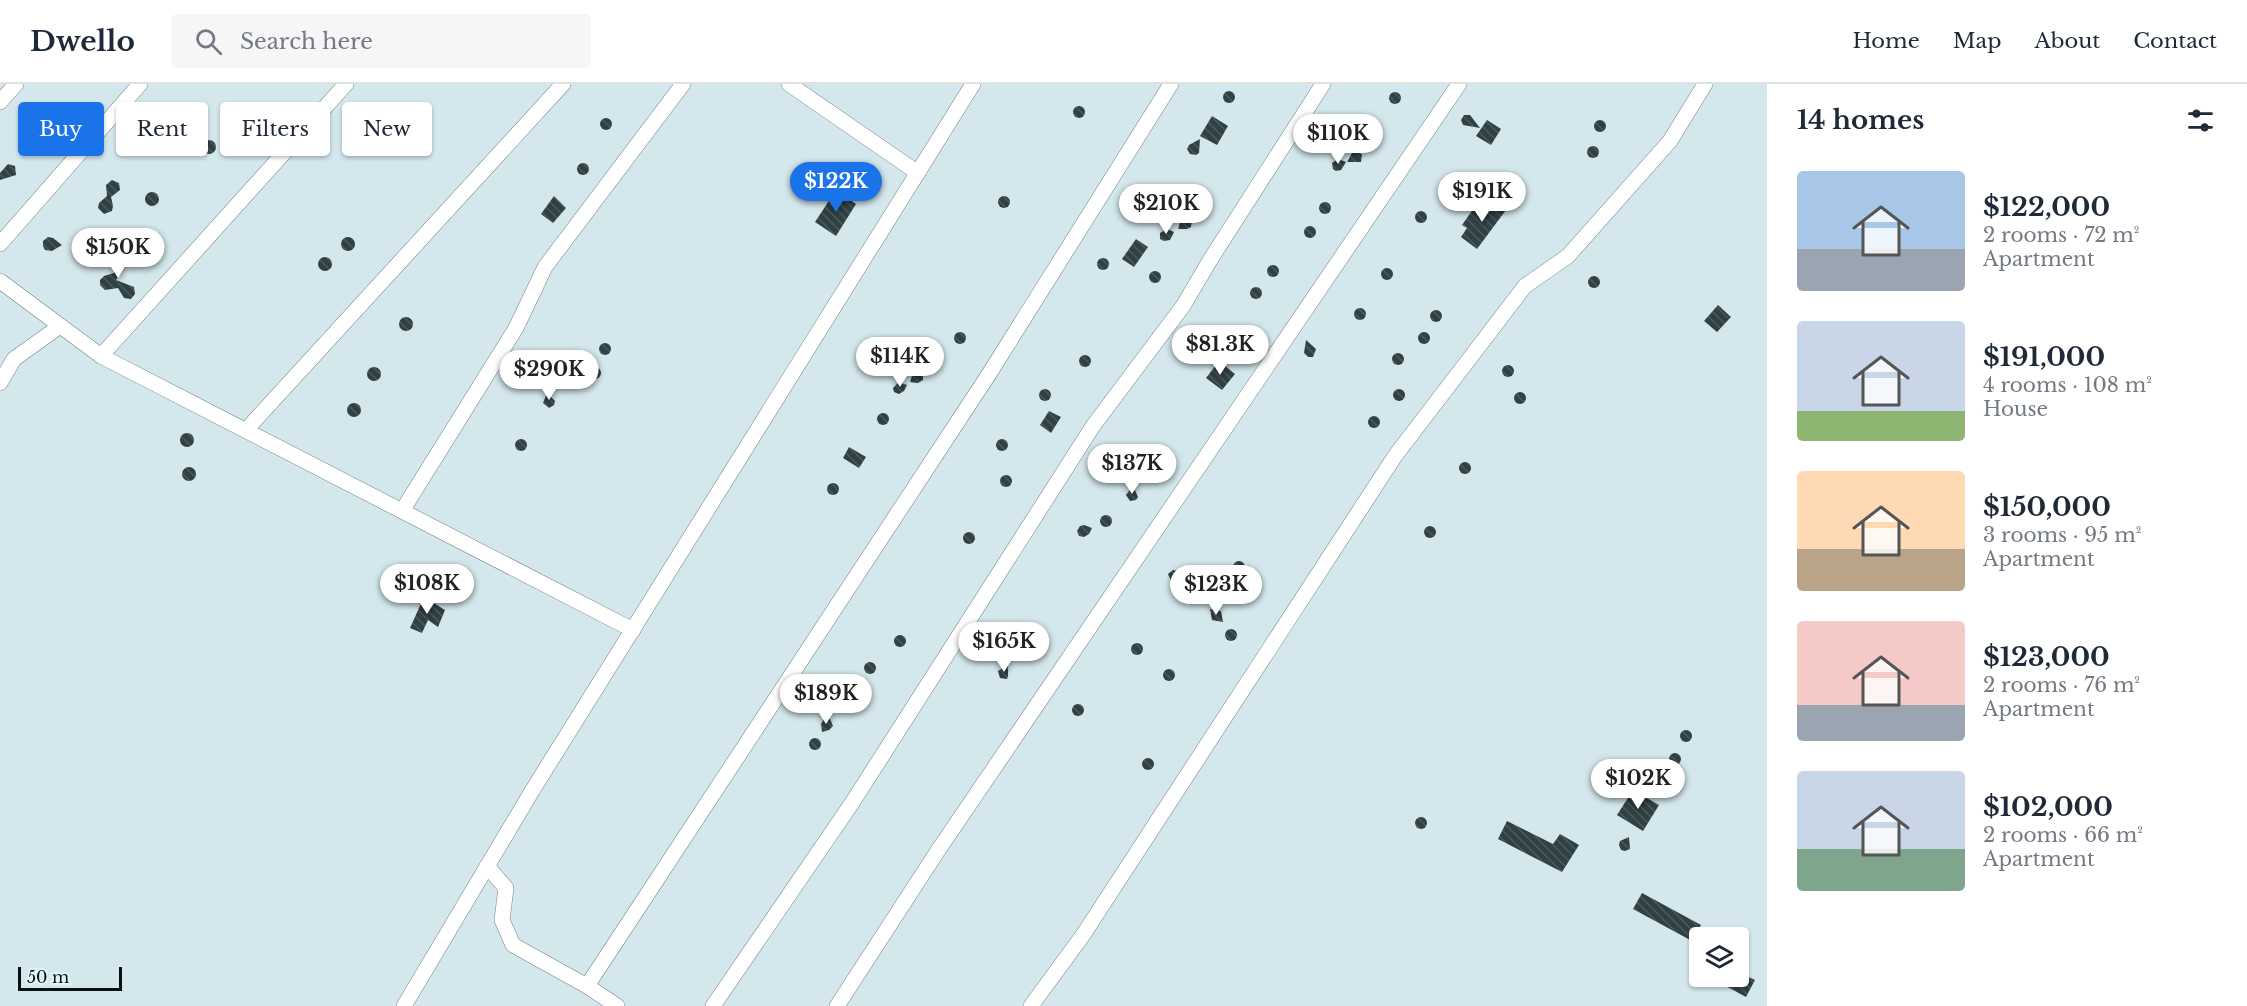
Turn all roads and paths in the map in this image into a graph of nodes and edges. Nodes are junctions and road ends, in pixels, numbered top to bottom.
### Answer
1 (16, 84) edge
2 (140, 84) edge
3 (346, 84) edge
4 (563, 84) edge
5 (683, 84) edge
6 (789, 84) edge
7 (973, 84) edge
8 (1171, 84) edge
9 (1323, 84) edge
10 (1459, 84) edge
11 (1705, 84) edge
12 (0, 102) edge
13 (918, 172) junction
14 (0, 244) edge
15 (0, 281) edge
16 (60, 326) junction
17 (101, 356) junction
18 (0, 383) edge
19 (246, 430) junction
20 (402, 511) junction
21 (633, 630) junction
22 (487, 866) junction
23 (587, 986) junction
24 (404, 1006) edge
25 (617, 1006) edge
26 (713, 1006) edge
27 (837, 1006) edge
28 (1031, 1006) edge

1 - 12 street
2 - 14 street
3 - 17 street
4 - 19 street
5 - 20 street
6 - 13 street
7 - 13 street
8 - 23 street
9 - 26 street
10 - 27 street
11 - 28 street
13 - 21 street
15 - 16 street
16 - 17 street
16 - 18 street
17 - 19 street
19 - 20 street
20 - 21 street
21 - 22 street
22 - 23 street
22 - 24 street
23 - 25 street

